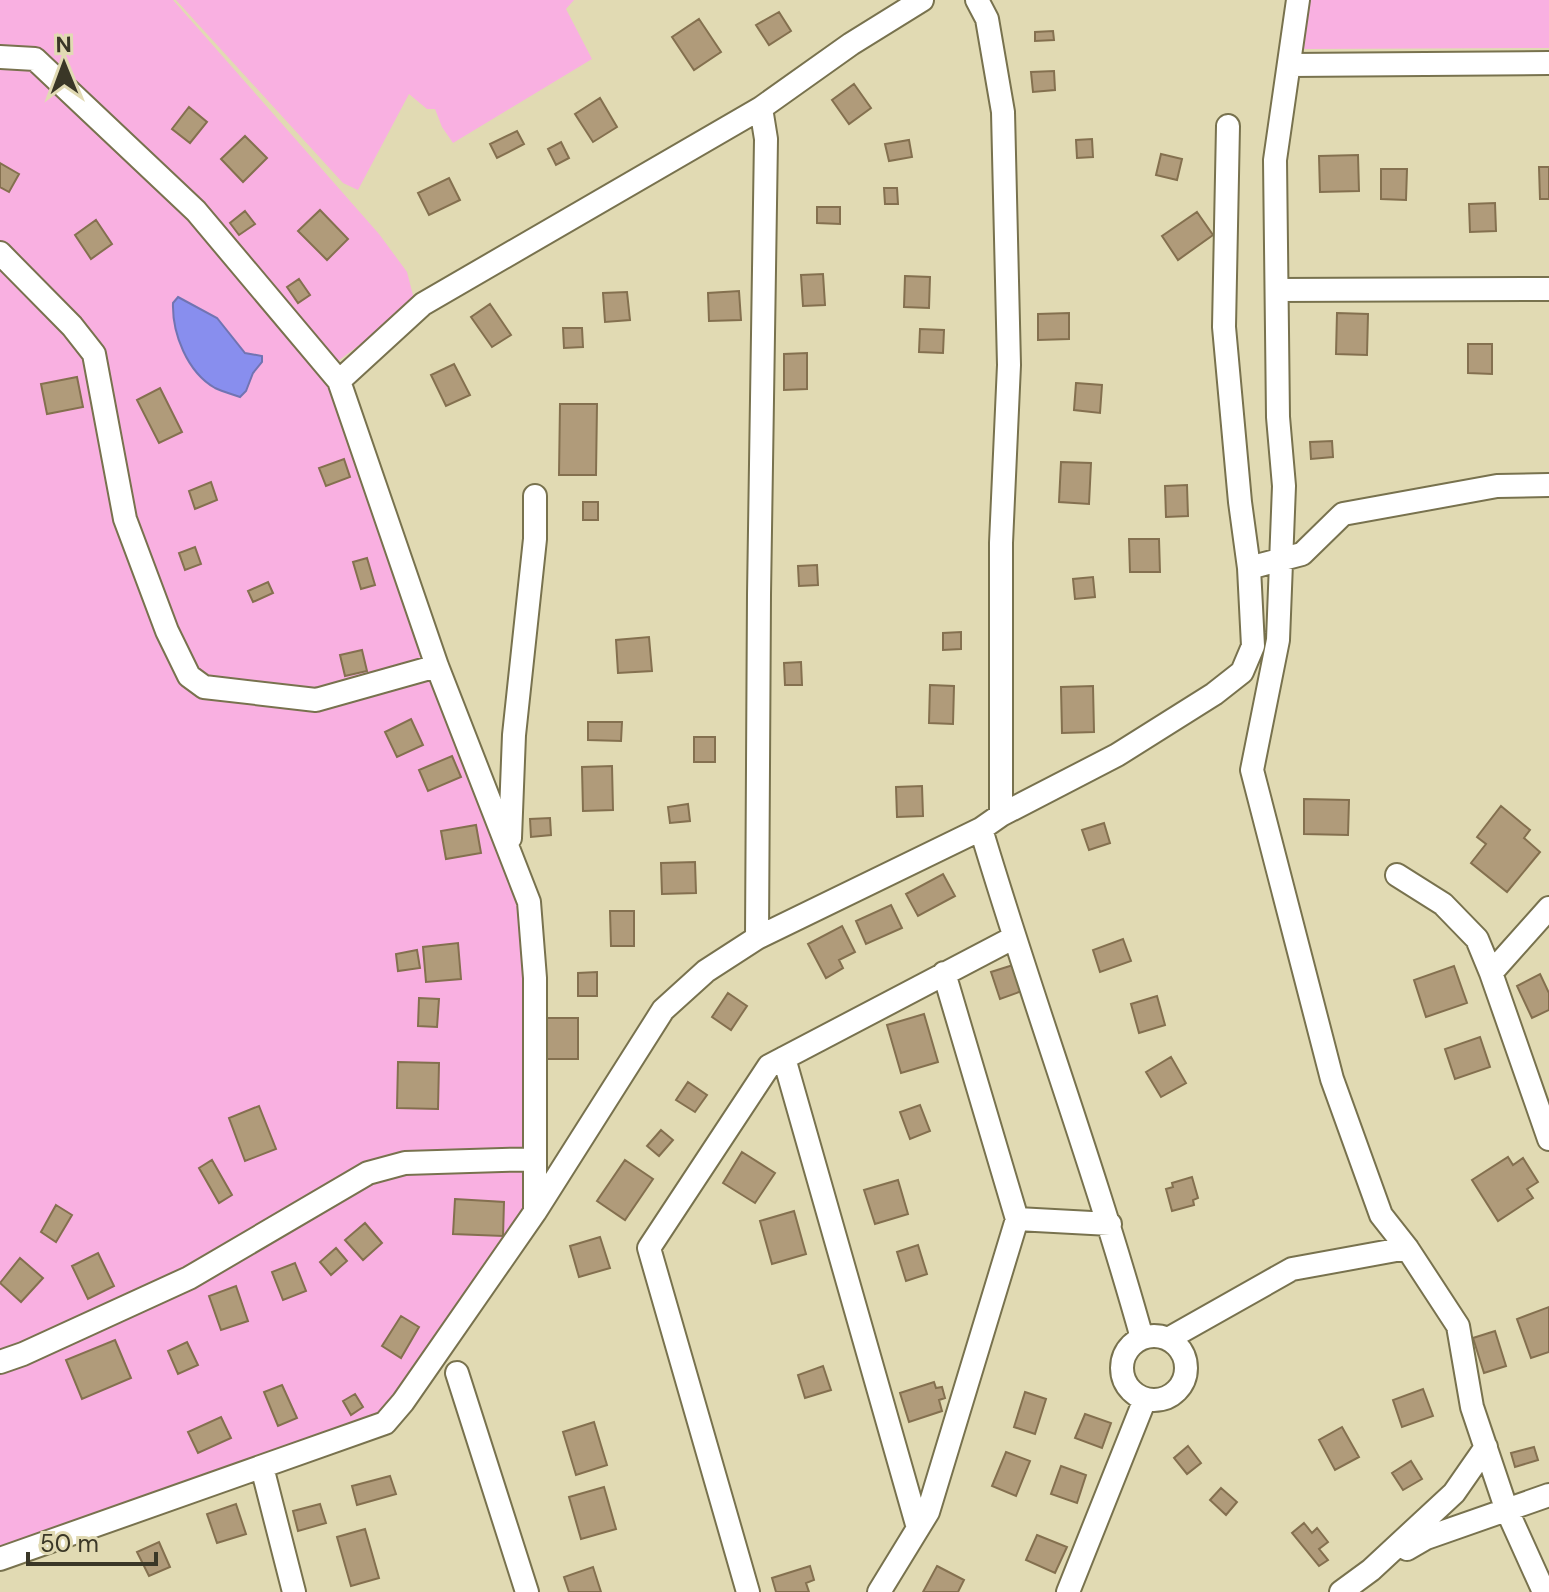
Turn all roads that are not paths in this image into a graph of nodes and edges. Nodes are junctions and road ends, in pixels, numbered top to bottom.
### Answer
1 (922, 0) edge
2 (977, 0) edge
3 (1298, 0) edge
4 (0, 57) edge
5 (1549, 63) edge
6 (1290, 65) junction
7 (761, 108) junction
8 (1228, 126) dead end
9 (0, 253) edge
10 (1549, 289) edge
11 (1277, 290) junction
12 (339, 381) junction
13 (1549, 485) edge
14 (535, 496) dead end
15 (1283, 560) junction
16 (1249, 568) junction
17 (437, 666) junction
18 (1001, 815) junction
19 (981, 829) junction
20 (509, 847) junction
21 (1397, 875) dead end
22 (1549, 908) edge
23 (757, 938) junction
24 (1013, 938) junction
25 (944, 973) junction
26 (1491, 973) junction
27 (784, 1058) junction
28 (1549, 1139) edge
29 (535, 1159) junction
30 (535, 1212) junction
31 (1017, 1219) junction
32 (1110, 1224) junction
33 (1407, 1248) junction
34 (1142, 1338) junction
35 (1168, 1339) junction
36 (0, 1362) edge
37 (457, 1373) dead end
38 (1145, 1399) junction
39 (1486, 1447) junction
40 (262, 1467) junction
41 (1549, 1495) edge
42 (1506, 1508) junction
43 (918, 1528) junction
44 (0, 1559) edge
45 (1371, 1570) junction
46 (294, 1592) edge
47 (527, 1592) edge
48 (748, 1592) edge
49 (879, 1592) edge
50 (1068, 1592) edge
51 (1341, 1592) edge
52 (1544, 1592) edge

1 - 7 street
2 - 18 street
3 - 6 street
4 - 12 street
5 - 6 street
6 - 11 street
7 - 12 street
7 - 23 street
8 - 16 street
9 - 17 street
10 - 11 street
11 - 15 street
12 - 17 street
13 - 15 street
14 - 20 street
15 - 16 street
15 - 33 street
16 - 18 street
17 - 20 street
18 - 19 street
19 - 23 street
19 - 24 street
20 - 29 street
21 - 26 street
22 - 26 street
23 - 30 street
24 - 25 street
24 - 32 street
25 - 27 street
25 - 31 street
26 - 28 street
27 - 43 street
27 - 48 street
29 - 30 street
29 - 36 street
30 - 40 street
31 - 32 street
31 - 43 street
32 - 34 street
33 - 35 street
33 - 39 street
34 - 35 street
34 - 38 street
35 - 38 street
37 - 47 street
38 - 50 street
39 - 42 street
39 - 45 street
40 - 44 street
40 - 46 street
41 - 42 street
42 - 45 street
42 - 52 street
43 - 49 street
45 - 51 street

